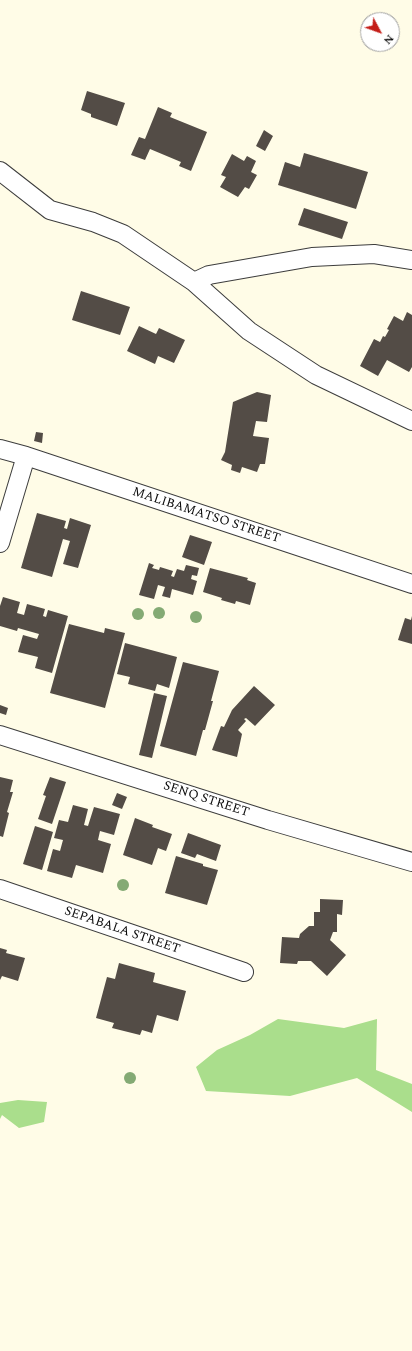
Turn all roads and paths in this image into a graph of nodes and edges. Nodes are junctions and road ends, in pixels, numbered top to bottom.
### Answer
1 (0, 171) edge
2 (412, 260) edge
3 (194, 282) junction
4 (412, 421) edge
5 (0, 449) edge
6 (26, 456) junction
7 (0, 543) edge
8 (412, 584) edge
9 (0, 735) edge
10 (412, 862) edge
11 (0, 889) edge
12 (244, 972) dead end

1 - 3 street
2 - 3 street
3 - 4 street
5 - 6 street, MALIBAMATSO STREET
6 - 7 street
6 - 8 street, MALIBAMATSO STREET
9 - 10 street, SENQ STREET
11 - 12 street, SEPABALA STREET

